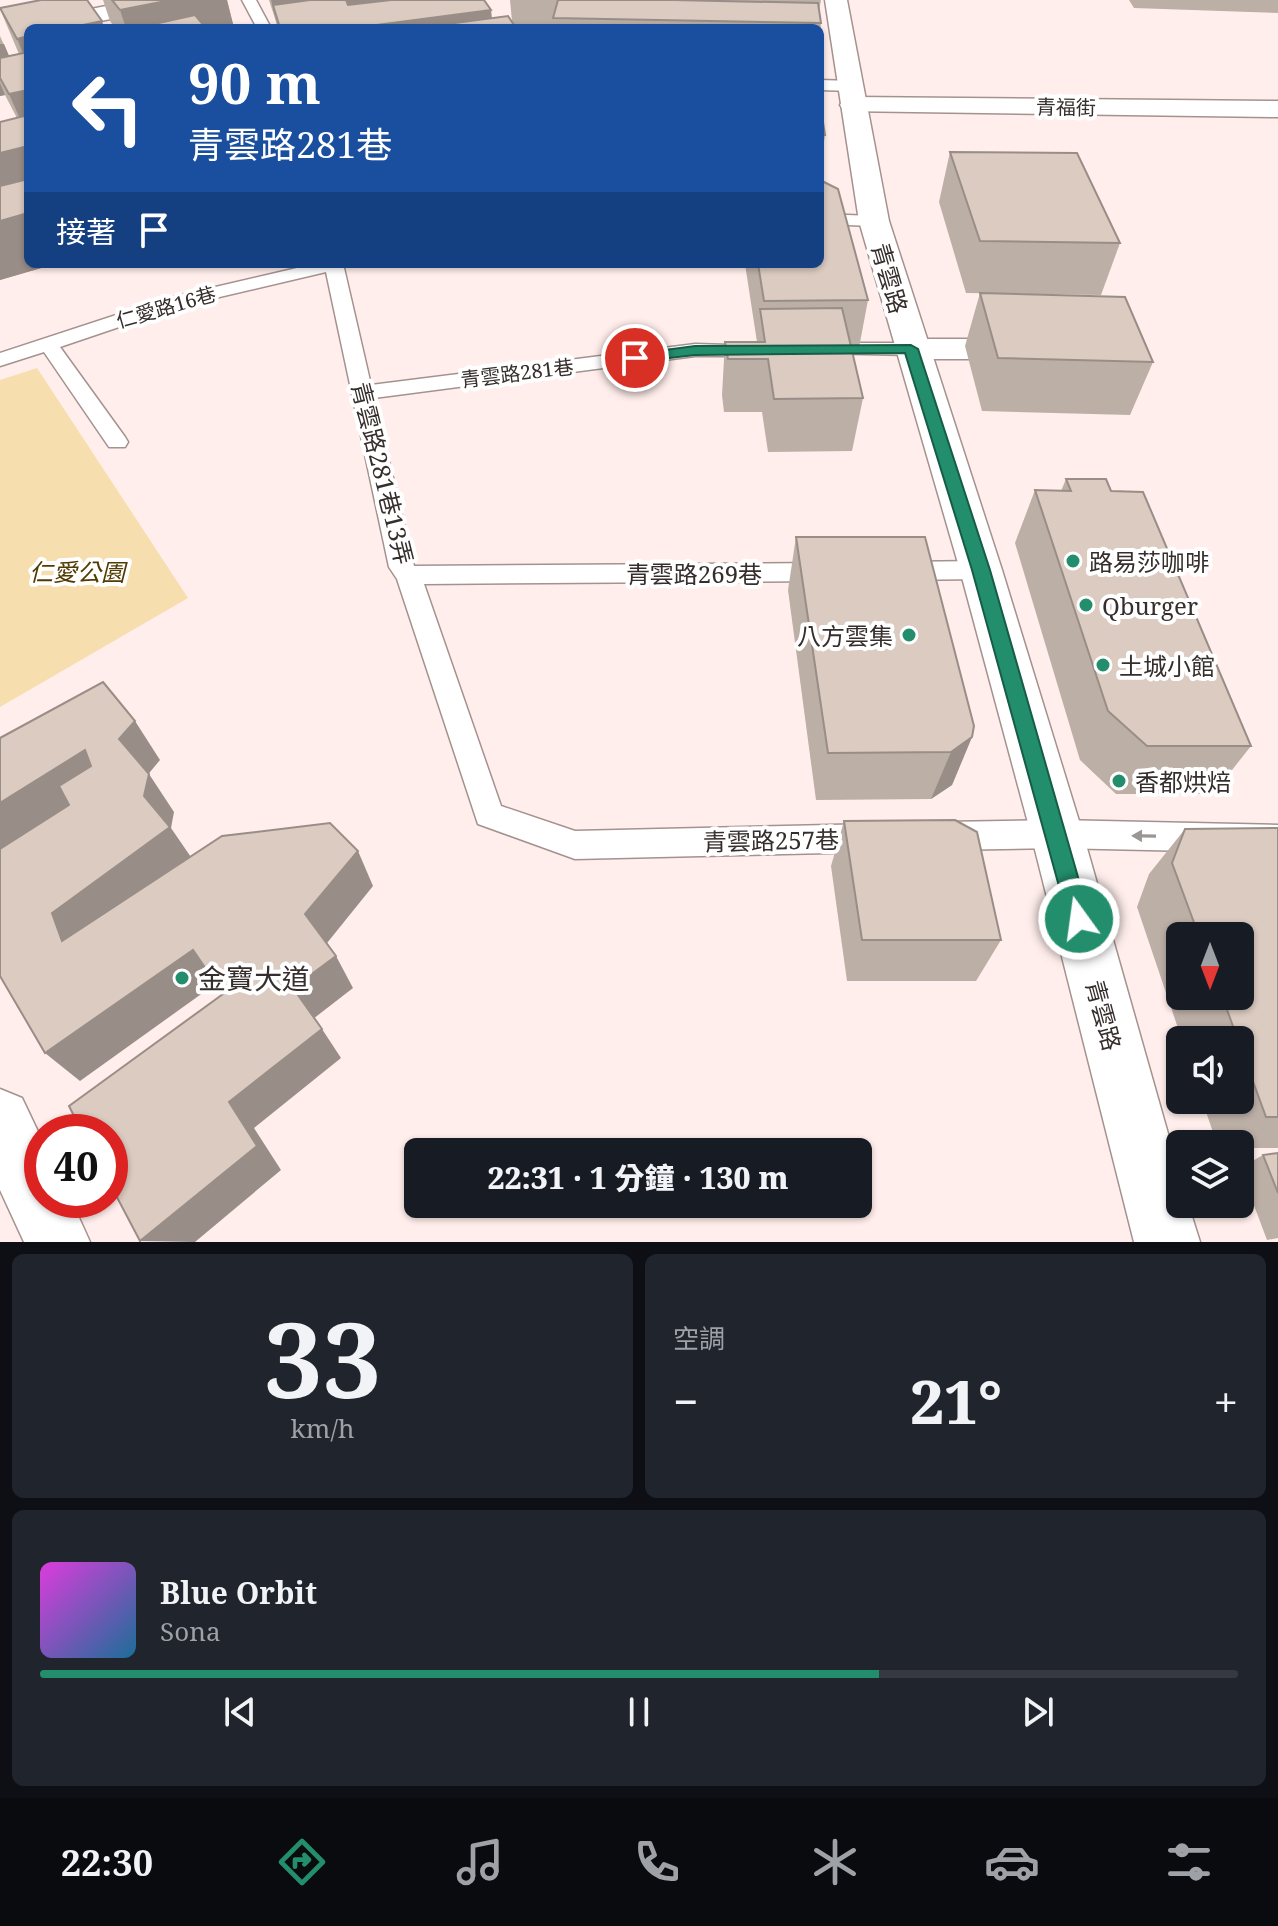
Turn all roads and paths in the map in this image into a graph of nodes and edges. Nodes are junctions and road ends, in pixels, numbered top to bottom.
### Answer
1 (172, 0) edge
2 (249, 0) edge
3 (834, 17) edge
4 (48, 24) edge
5 (262, 24) edge
6 (842, 92) edge
7 (1278, 109) edge
8 (824, 219) edge
9 (874, 221) junction
10 (318, 268) edge
11 (336, 268) edge
12 (48, 344) junction
13 (911, 349) junction
14 (1061, 350) edge
15 (0, 360) edge
16 (363, 393) junction
17 (117, 442) dead end
18 (981, 570) junction
19 (408, 575) junction
20 (489, 815) joint
21 (1057, 834) junction
22 (1278, 839) edge
23 (0, 1120) edge
24 (57, 1242) edge
25 (1167, 1242) edge

1 - 4 street
2 - 5 lane
3 - 6 street, 青雲路
6 - 7 street, 青福街
6 - 9 street, 青雲路
8 - 9 lane
9 - 13 street, 青雲路
10 - 12 lane, 仁愛路16巷
11 - 16 lane, 青雲路281巷13弄
12 - 15 lane, 仁愛路16巷
12 - 17 lane
13 - 14 street
13 - 16 lane, 青雲路281巷
13 - 18 street, 青雲路
16 - 19 lane, 青雲路281巷13弄
18 - 19 lane, 青雲路269巷
18 - 21 street, 青雲路
19 - 20 lane, 青雲路281巷13弄
20 - 21 lane, 青雲路257巷
22 -> 21 lane, 青雲路257巷
21 - 25 street, 青雲路
23 - 24 street

